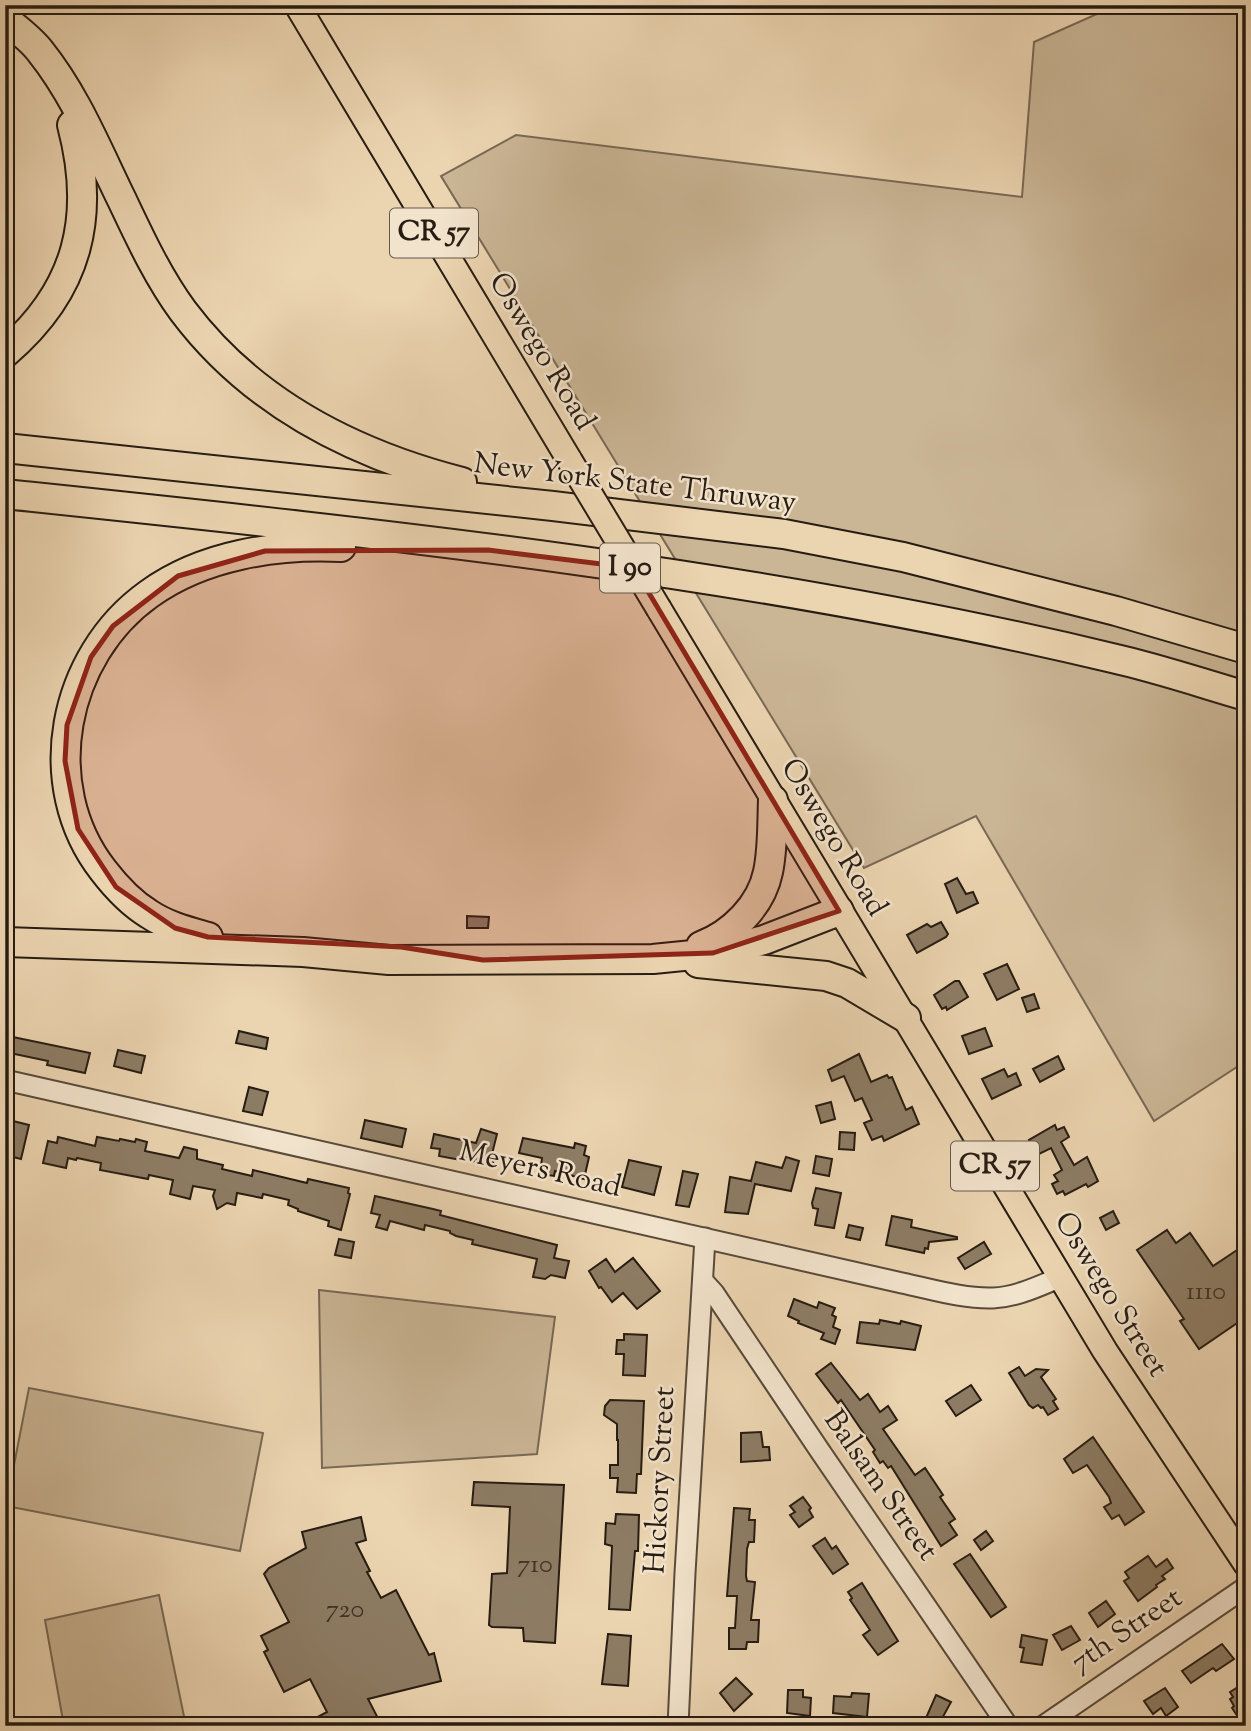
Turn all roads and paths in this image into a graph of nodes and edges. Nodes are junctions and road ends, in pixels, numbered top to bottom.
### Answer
1 (298, 5) edge
2 (5, 19) edge
3 (5, 33) edge
4 (5, 353) edge
5 (5, 448) edge
6 (5, 494) edge
7 (553, 506) junction
8 (488, 550) junction
9 (1246, 649) edge
10 (1246, 696) edge
11 (773, 800) junction
12 (839, 911) junction
13 (5, 931) edge
14 (208, 937) junction
15 (5, 942) edge
16 (653, 959) junction
17 (484, 960) junction
18 (906, 1018) junction
19 (5, 1080) edge
20 (705, 1238) junction
21 (1061, 1277) junction
22 (703, 1281) junction
23 (1246, 1564) edge
24 (1246, 1587) edge
25 (678, 1726) edge
26 (1009, 1726) edge
27 (1043, 1726) edge

1 - 11 main road, Oswego Road / CR 57, bridge
2 - 7 highway
3 - 4 highway
5 - 7 highway, New York State Thruway / I 90
6 - 8 highway, I 90
7 - 9 highway, New York State Thruway / I 90
8 - 10 highway, I 90
8 - 14 highway
11 - 12 main road, Oswego Road / CR 57
11 - 16 highway
12 - 16 highway
12 - 18 main road, Oswego Road / CR 57
13 - 14 highway
14 - 17 highway
15 - 17 highway
16 - 17 highway
16 - 18 highway
18 - 21 main road, Oswego Street / CR 57
19 - 20 street, Meyers Road
20 - 21 street, Meyers Road
20 - 22 street, Hickory Street
21 - 23 main road, Oswego Street / CR 57
22 - 25 street, Hickory Street
22 - 26 street, Balsam Street
24 - 27 street, 7th Street

